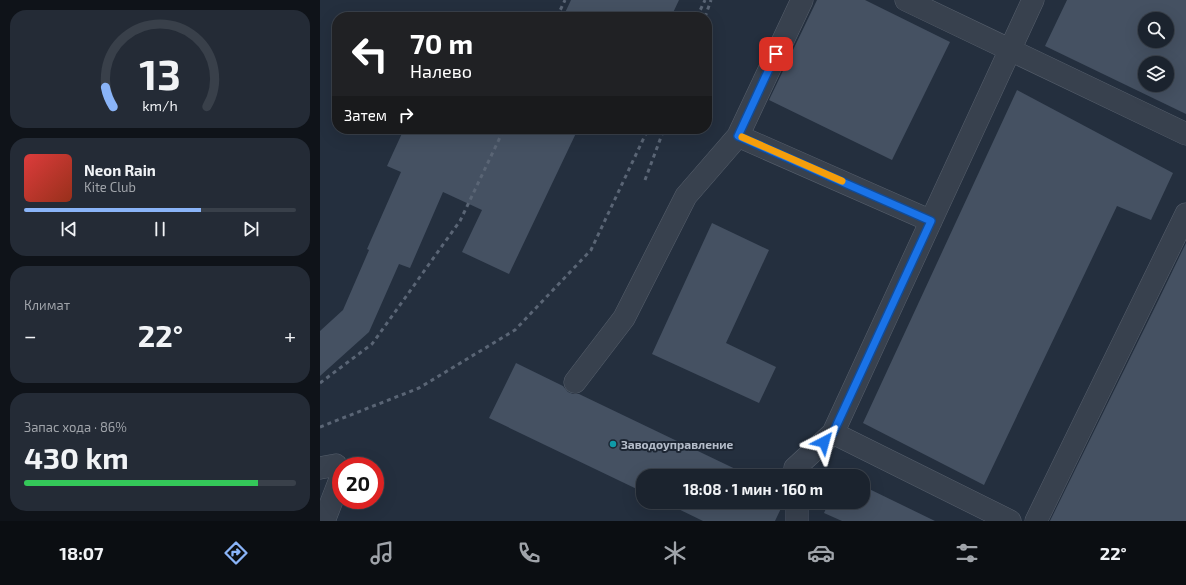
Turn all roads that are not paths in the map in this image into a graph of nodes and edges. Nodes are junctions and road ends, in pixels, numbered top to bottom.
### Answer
1 (802, 0) edge
2 (906, 0) edge
3 (1033, 0) edge
4 (1009, 50) junction
5 (1186, 134) edge
6 (738, 136) junction
7 (1186, 214) edge
8 (931, 221) junction
9 (575, 382) dead end
10 (833, 433) junction
11 (332, 466) edge
12 (320, 468) edge
13 (796, 469) edge
14 (332, 500) edge
15 (797, 509) edge
16 (324, 521) edge
17 (797, 521) edge
18 (1010, 521) edge
19 (1036, 521) edge

1 - 6 lane
2 - 4 lane
3 - 4 lane
4 - 5 lane
4 - 8 lane
6 - 8 lane
6 - 9 lane
7 - 19 lane
8 - 10 lane
10 - 13 lane
10 - 18 lane
11 - 12 lane
14 - 16 lane
15 - 17 lane

